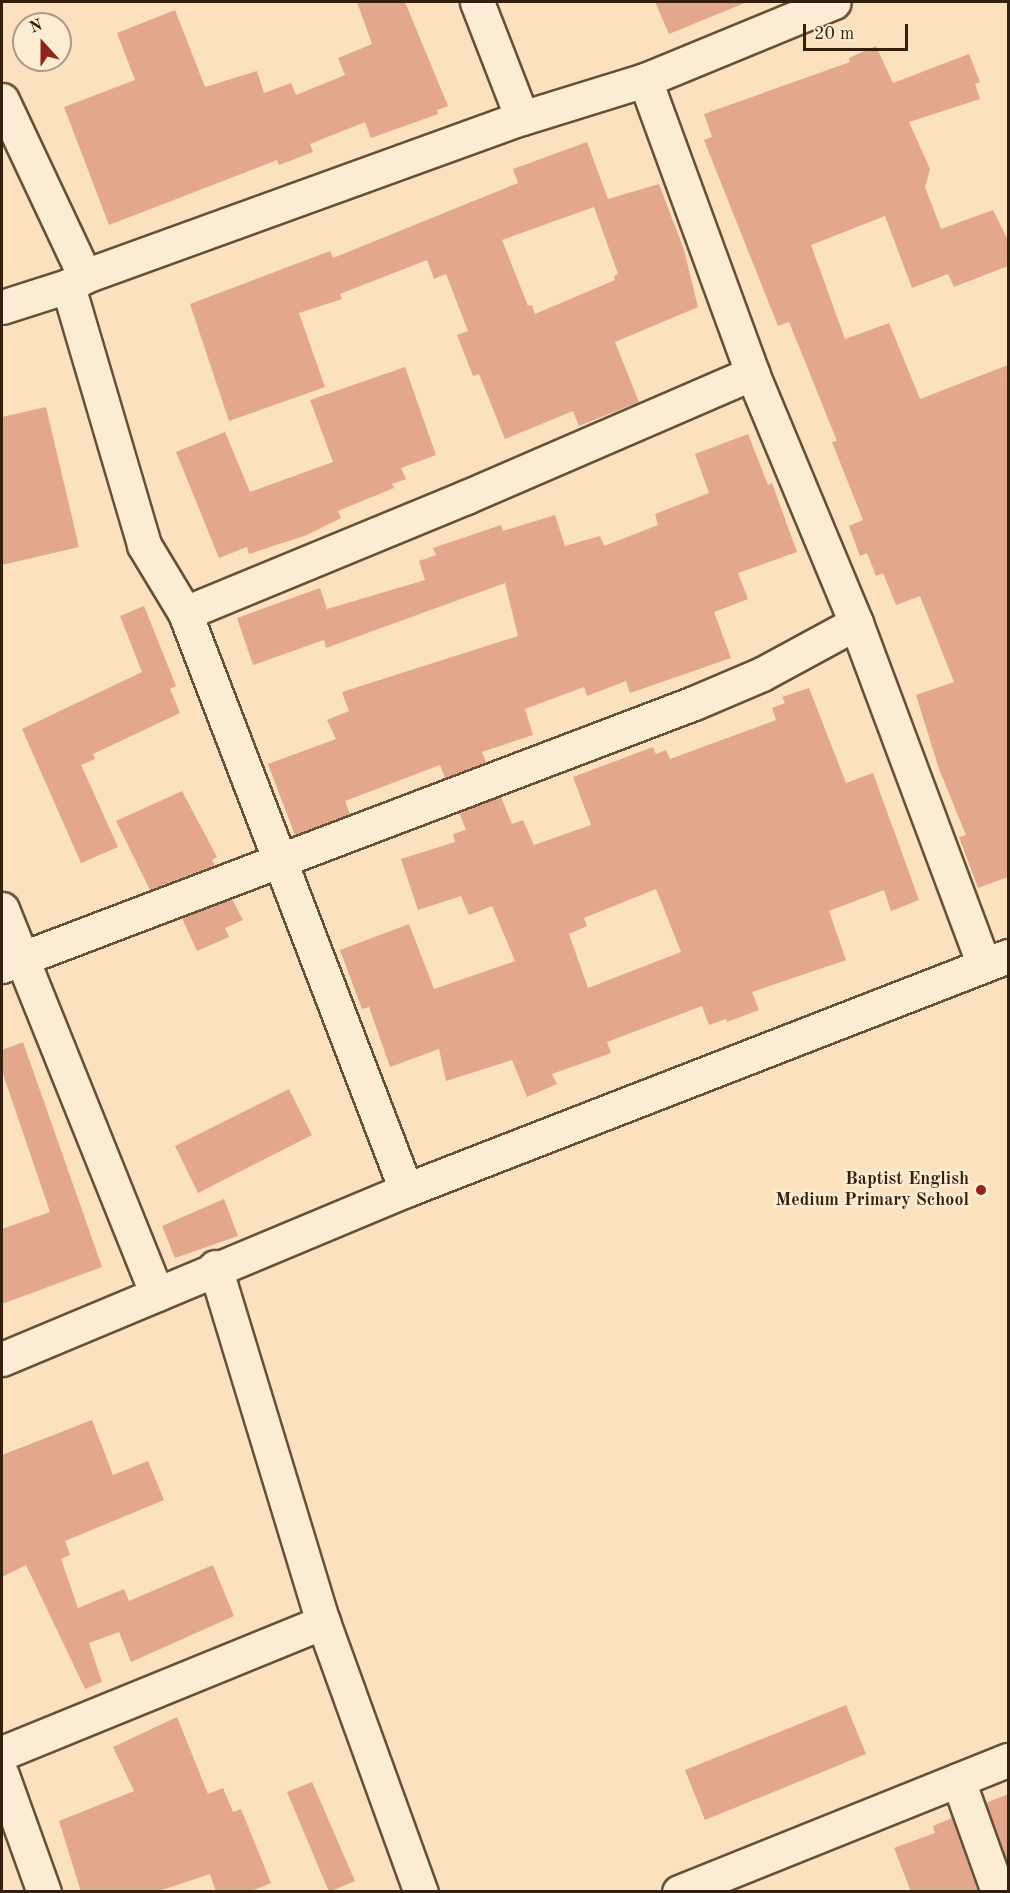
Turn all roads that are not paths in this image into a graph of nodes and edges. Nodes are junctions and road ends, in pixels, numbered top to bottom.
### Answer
1 (477, 2) edge
2 (834, 2) edge
3 (645, 80) junction
4 (2, 99) edge
5 (522, 118) junction
6 (76, 281) junction
7 (2, 307) edge
8 (752, 373) junction
9 (185, 612) junction
10 (856, 623) junction
11 (277, 860) junction
12 (2, 909) edge
13 (996, 960) edge
14 (12, 962) edge
15 (406, 1190) junction
16 (215, 1267) junction
17 (157, 1294) junction
18 (2, 1359) edge
19 (323, 1622) junction
20 (2, 1753) edge
21 (1008, 1760) edge
22 (2, 1775) edge
23 (958, 1780) junction
24 (44, 1892) edge
25 (420, 1892) edge
26 (678, 1892) edge
27 (998, 1892) edge

1 - 5 street
2 - 3 street
3 - 5 street
3 - 8 street
4 - 6 street
5 - 6 street
6 - 7 street
6 - 9 street
8 - 9 street
8 - 10 street
9 - 11 street
10 - 11 street
10 - 13 street
11 - 14 street
11 - 15 street
12 - 14 street
13 - 15 street
14 - 17 street
15 - 16 street
16 - 17 street
16 - 19 street
17 - 18 street
19 - 20 street
19 - 25 street
21 - 23 street
22 - 24 street
23 - 26 street
23 - 27 street

